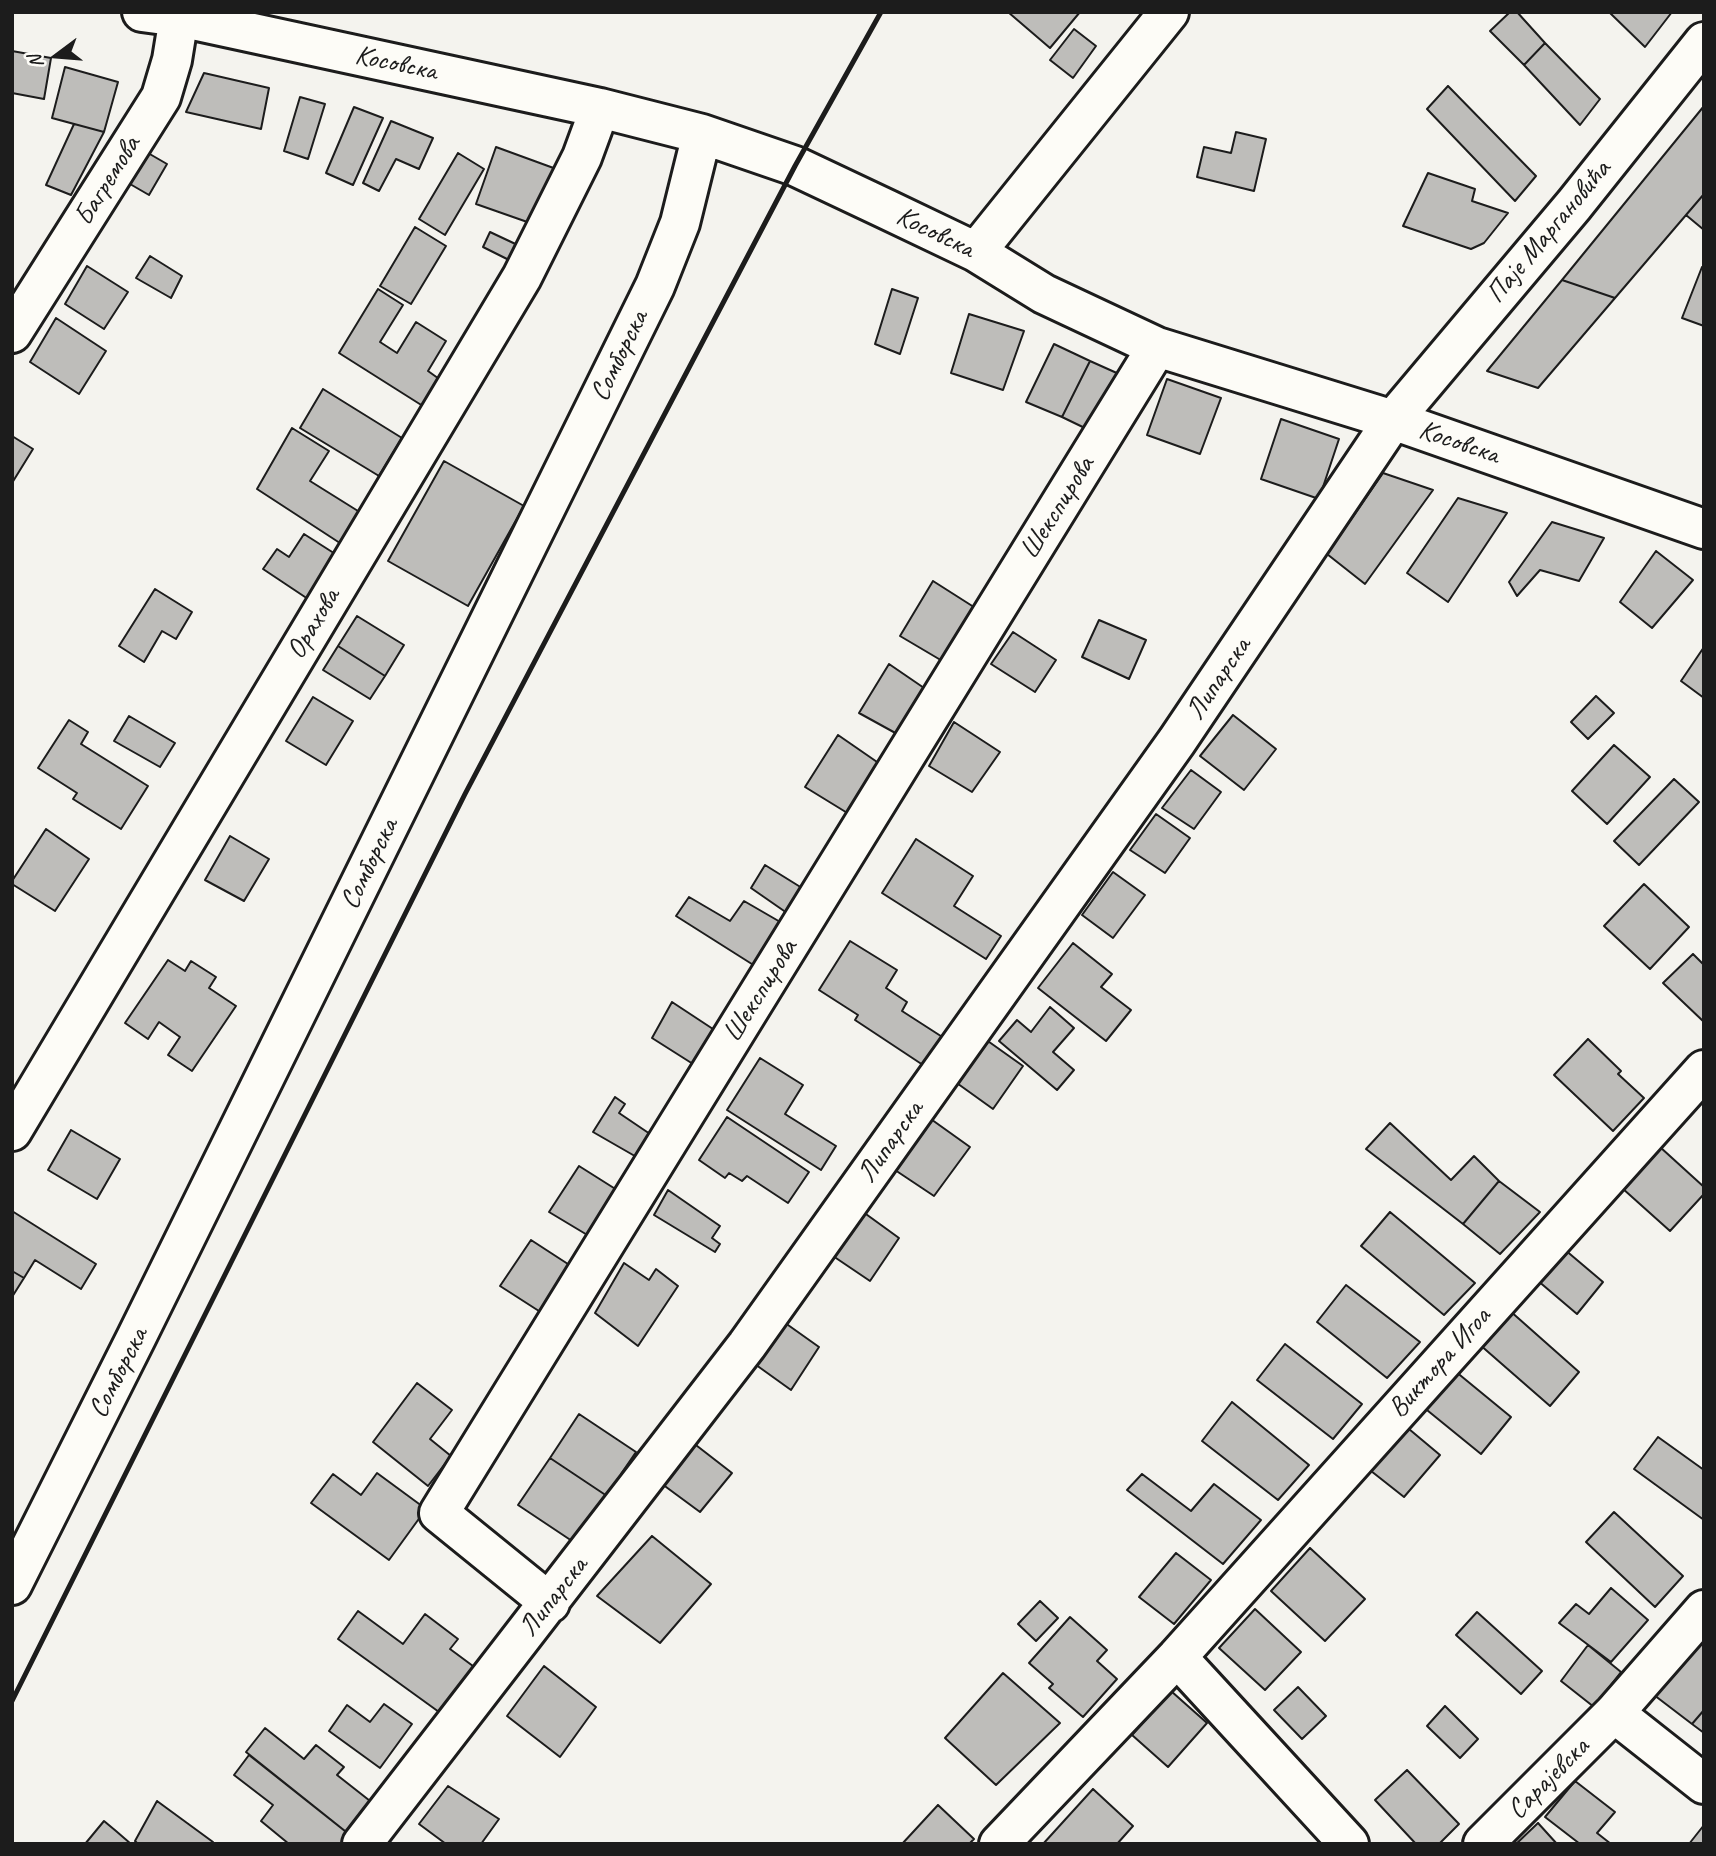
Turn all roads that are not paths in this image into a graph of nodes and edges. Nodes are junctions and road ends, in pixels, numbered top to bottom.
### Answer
1 (142, 12) edge
2 (1169, 12) edge
3 (179, 17) junction
4 (1704, 42) edge
5 (600, 108) junction
6 (702, 134) junction
7 (976, 252) junction
8 (12, 333) edge
9 (1157, 347) junction
10 (1393, 420) junction
11 (1704, 529) edge
12 (1704, 1070) edge
13 (12, 1131) edge
14 (12, 1585) edge
15 (550, 1603) junction
16 (1704, 1610) edge
17 (1177, 1657) junction
18 (1614, 1713) junction
19 (1704, 1784) edge
20 (362, 1844) edge
21 (999, 1844) edge
22 (1349, 1844) edge
23 (1483, 1844) edge

1 - 3 street, Косовска
2 - 7 street
3 - 5 street, Косовска
3 - 8 street, Багремова
4 - 10 street, Паје Маргановића
5 - 6 street, Косовска
5 - 13 street, Орахова
6 - 7 street, Косовска
6 - 14 street, Сомборска
7 - 9 street, Косовска
9 - 10 street, Косовска
9 - 15 street, Шекспирова
10 - 11 street, Косовска
10 - 15 street, Липарска
12 - 17 street, Виктора Игоа
15 - 20 street, Липарска
16 - 18 street, Сарајевска
17 - 21 street, Виктора Игоа
17 - 22 street
18 - 19 street, Сарајевска
18 - 23 street, Сарајевска

